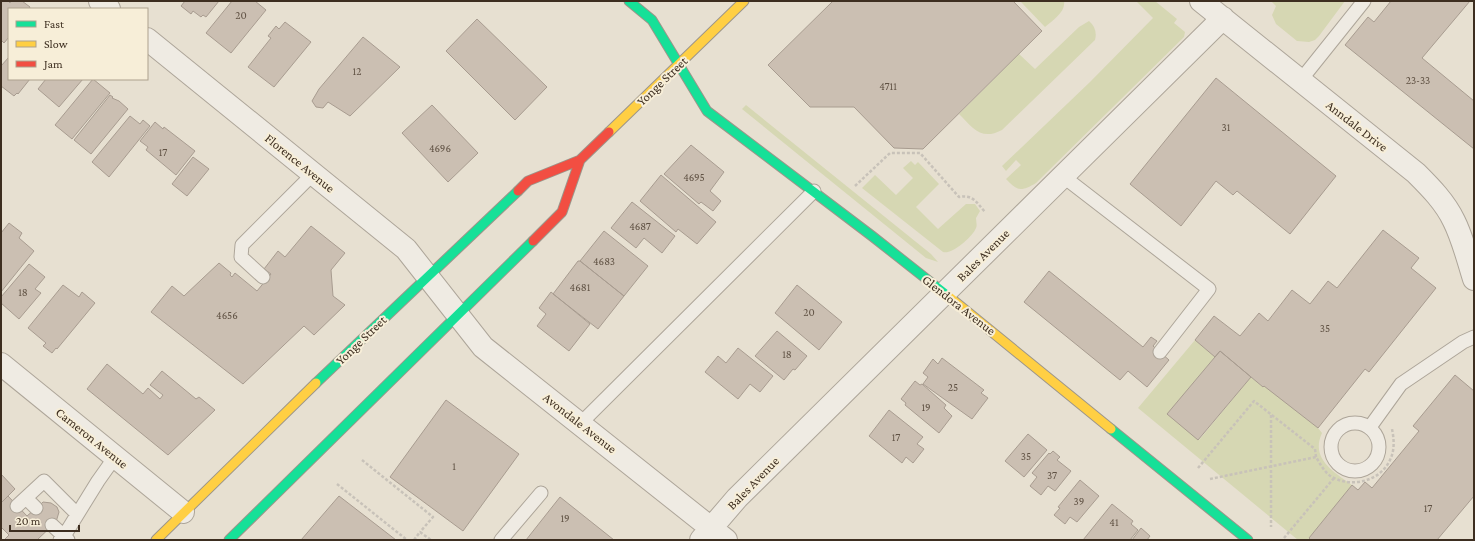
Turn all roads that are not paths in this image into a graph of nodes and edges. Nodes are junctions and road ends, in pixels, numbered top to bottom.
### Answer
1 (100, 1) edge
2 (630, 1) edge
3 (744, 1) edge
4 (1201, 1) edge
5 (1364, 1) edge
6 (108, 8) edge
7 (1223, 18) junction
8 (148, 40) edge
9 (679, 64) junction
10 (1300, 81) junction
11 (580, 160) junction
12 (313, 174) junction
13 (1064, 177) junction
14 (814, 192) junction
15 (427, 276) junction
16 (263, 277) dead end
17 (1474, 279) edge
18 (945, 294) junction
19 (444, 297) joint
20 (457, 315) junction
21 (1474, 337) edge
22 (1160, 352) dead end
23 (1, 364) edge
24 (580, 424) junction
25 (1370, 427) dead end
26 (115, 457) junction
27 (541, 493) dead end
28 (36, 508) dead end
29 (183, 512) junction
30 (77, 514) junction
31 (52, 525) dead end
32 (713, 536) edge
33 (64, 539) edge
34 (156, 540) edge
35 (229, 540) edge
36 (501, 540) edge
37 (1248, 540) edge

1 - 6 street
2 - 9 main road, Glendora Avenue
3 - 9 main road, Yonge Street
4 - 7 street, Anndale Drive
5 - 10 lane
7 - 10 street, Anndale Drive
7 - 13 street, Bales Avenue
8 - 12 street, Florence Avenue
9 - 11 main road, Yonge Street
9 - 14 main road, Glendora Avenue
10 - 17 street, Anndale Drive
11 - 15 main road, Yonge Street
11 - 20 main road, Yonge Street
12 - 15 street, Florence Avenue
12 - 16 lane
13 - 18 street, Bales Avenue
13 - 22 lane
14 - 18 main road, Glendora Avenue
14 - 24 lane
15 - 19 street, Florence Avenue
15 - 29 main road, Yonge Street
18 - 32 street, Bales Avenue
18 - 37 main road, Glendora Avenue
19 - 20 street, Avondale Avenue
20 - 24 street, Avondale Avenue
20 - 35 main road, Yonge Street
21 - 25 lane
23 - 26 street, Cameron Avenue
24 - 32 street, Avondale Avenue
26 - 29 street, Cameron Avenue
26 - 30 lane
27 - 36 lane
28 - 30 lane
29 - 34 main road, Yonge Street
30 - 33 lane
31 - 33 lane

